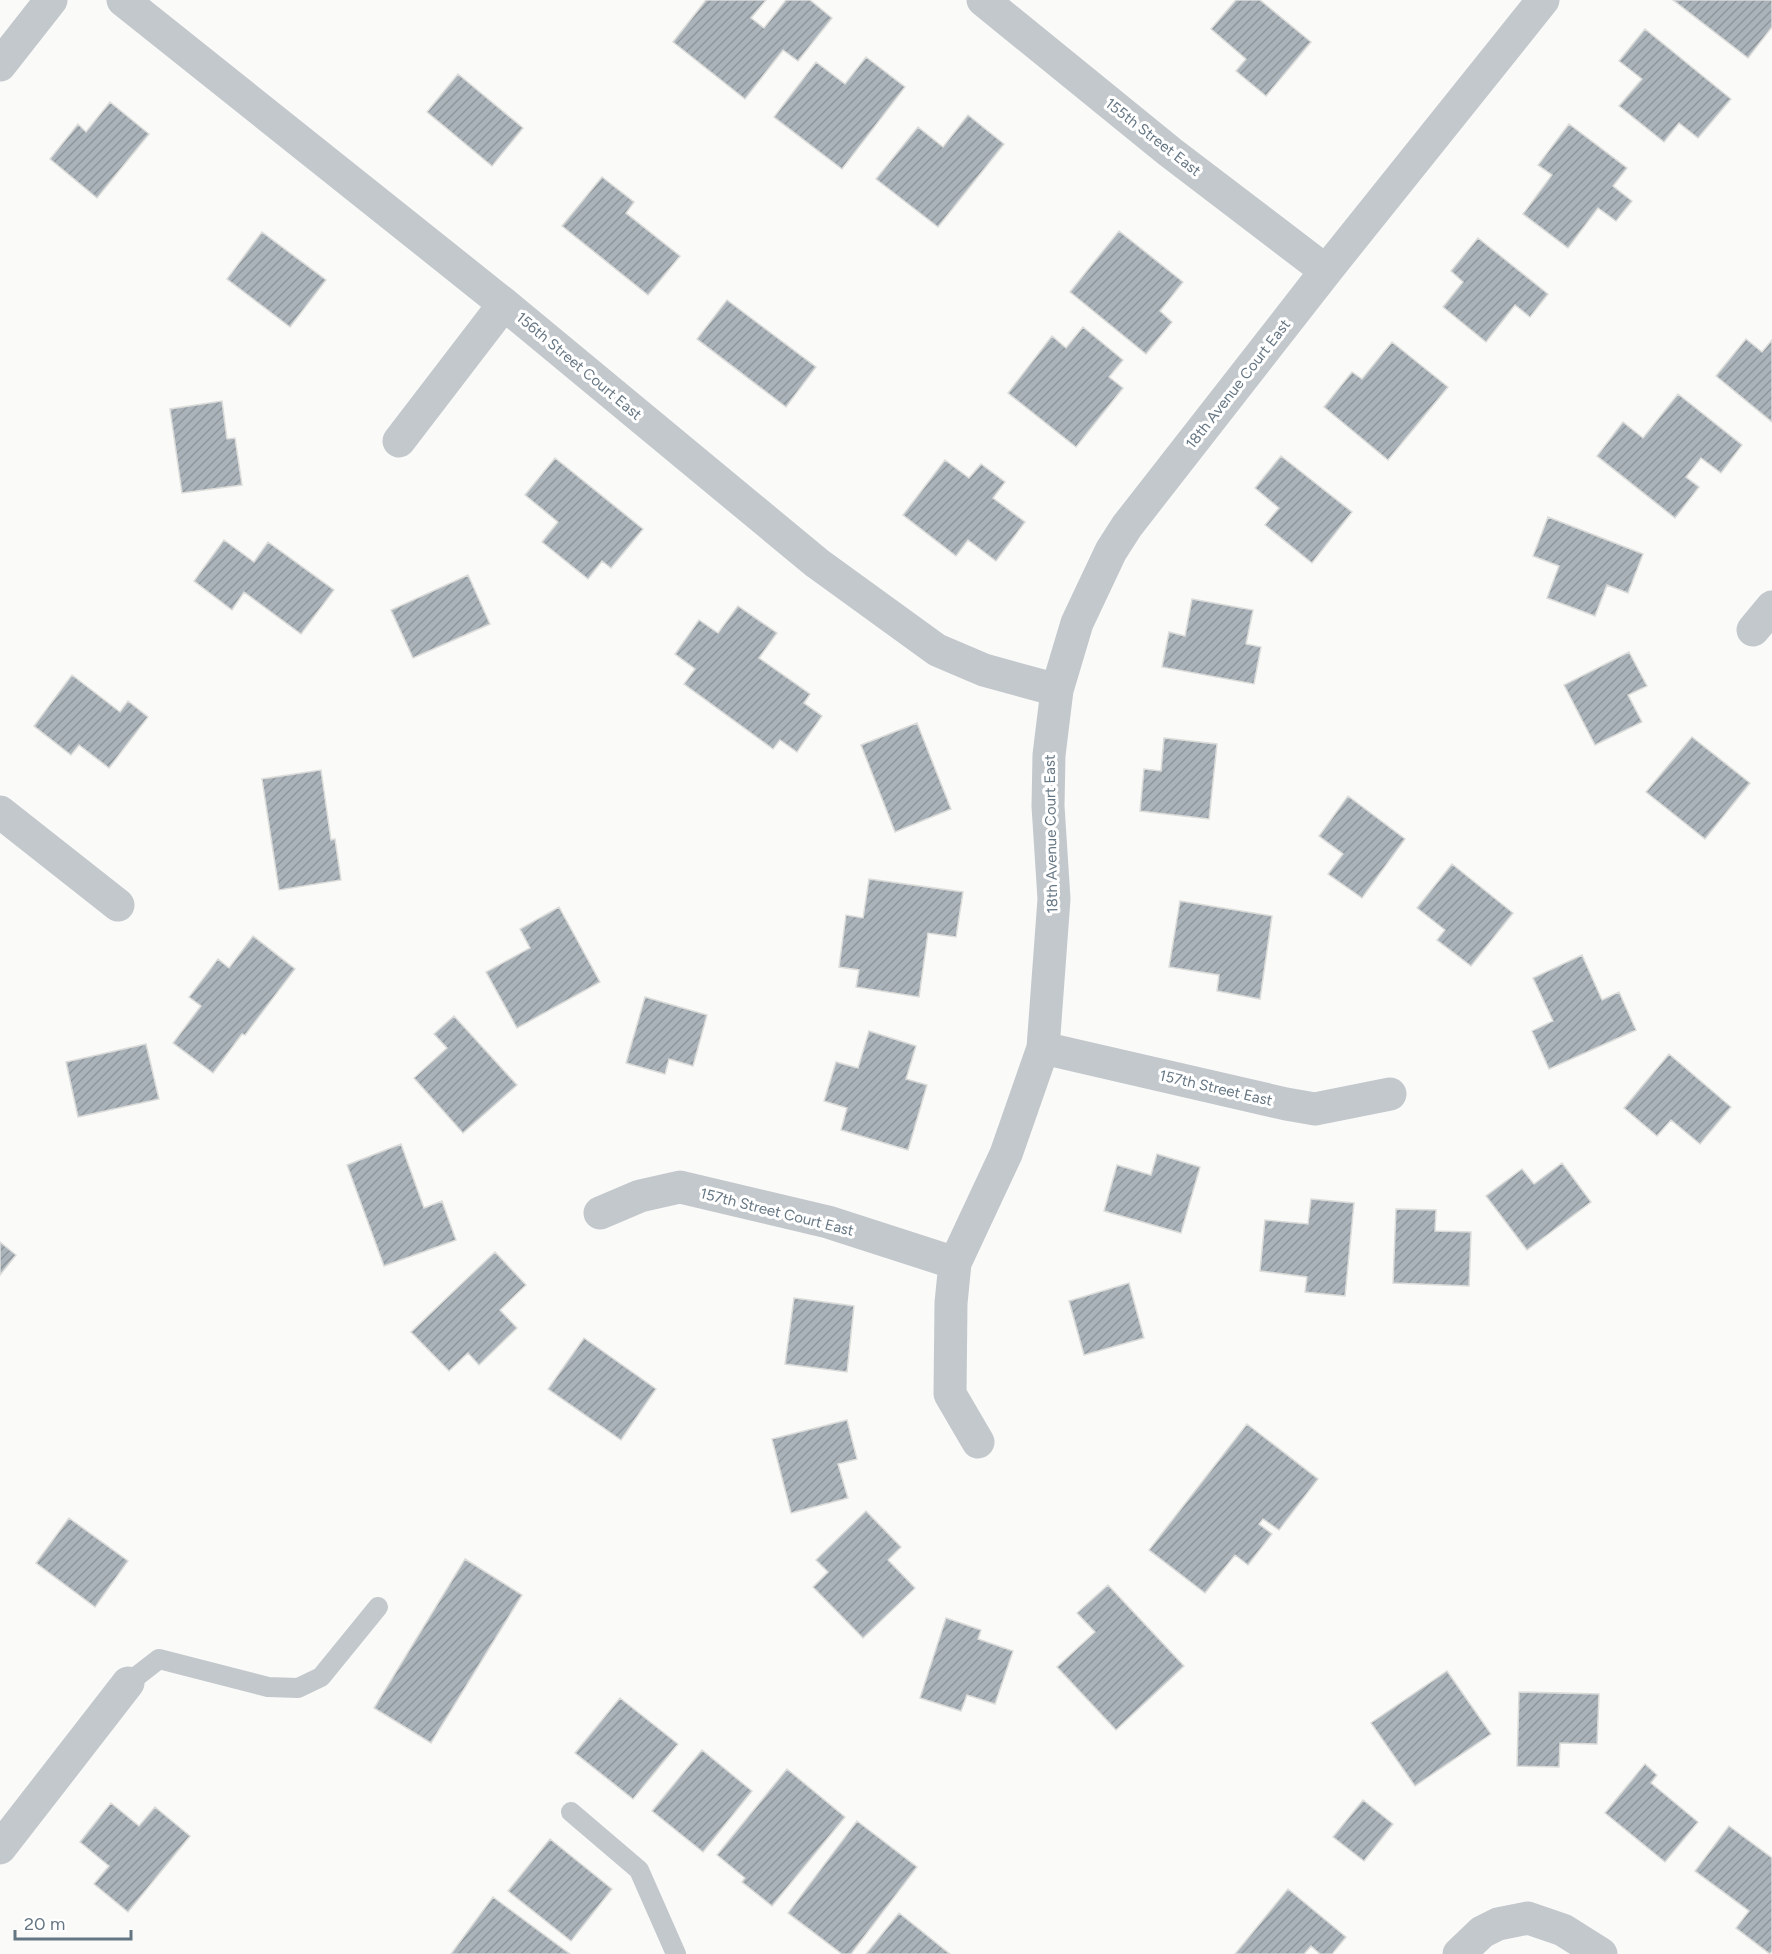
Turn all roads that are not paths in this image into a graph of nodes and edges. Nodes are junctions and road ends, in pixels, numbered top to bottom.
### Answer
1 (51, 0) edge
2 (123, 0) edge
3 (982, 0) edge
4 (1544, 0) edge
5 (0, 65) edge
6 (1326, 271) junction
7 (504, 304) junction
8 (399, 441) dead end
9 (1057, 690) junction
10 (0, 812) edge
11 (118, 904) dead end
12 (1043, 1048) junction
13 (1390, 1094) dead end
14 (600, 1213) dead end
15 (955, 1263) junction
16 (978, 1442) dead end
17 (378, 1607) dead end
18 (128, 1683) joint
19 (571, 1812) dead end
20 (0, 1848) edge
21 (676, 1954) edge
22 (1459, 1954) edge
23 (1601, 1954) edge

1 - 5 street
2 - 7 street, 156th Street Court East
3 - 6 street, 155th Street East
4 - 6 street, 18th Avenue Court East
6 - 9 street, 18th Avenue Court East
7 - 8 street
7 - 9 street, 156th Street Court East
9 - 12 street, 18th Avenue Court East
10 - 11 street
12 - 13 street, 157th Street East
12 - 15 street, 18th Avenue Court East
14 - 15 street, 157th Street Court East
15 - 16 street, 18th Avenue Court East
17 - 18 lane
18 - 20 street
19 - 21 lane
22 - 23 street

